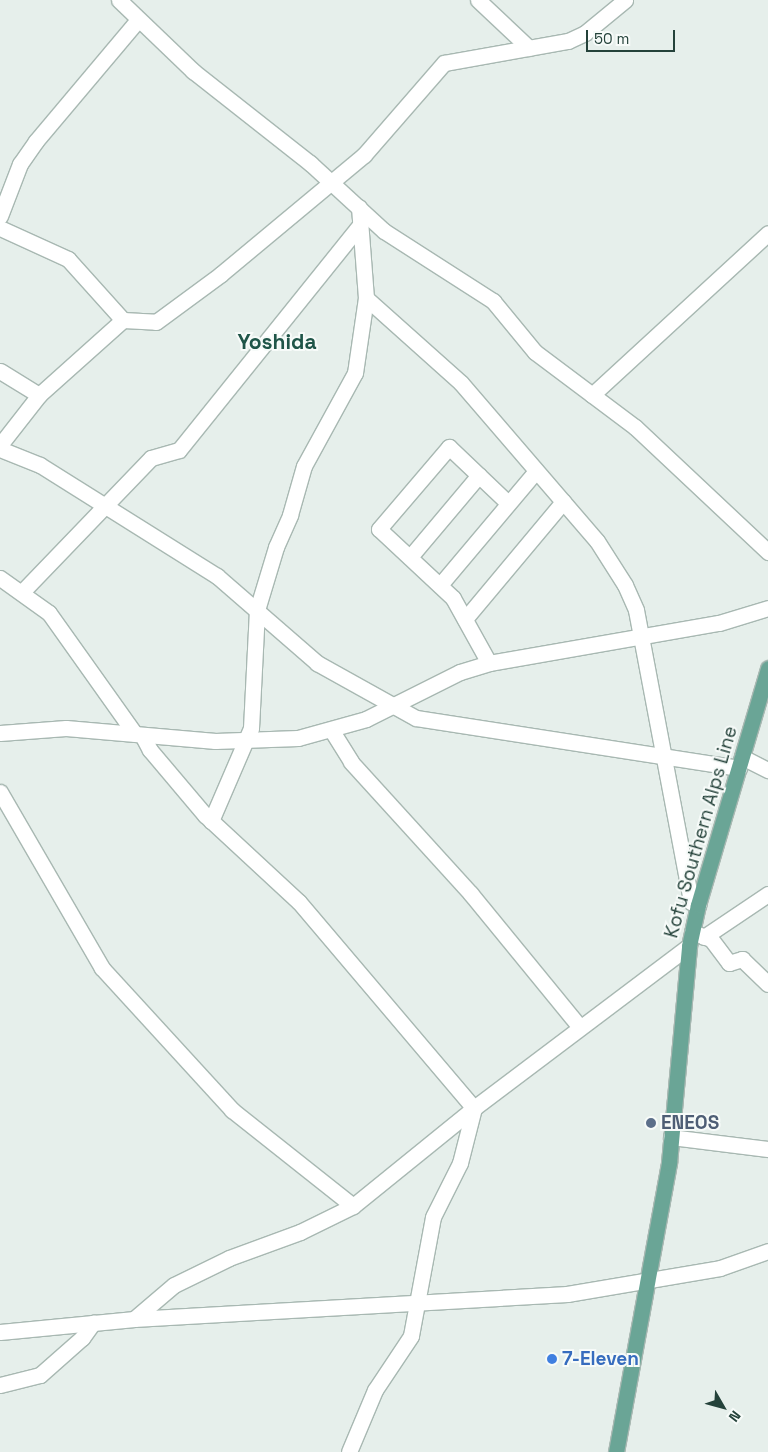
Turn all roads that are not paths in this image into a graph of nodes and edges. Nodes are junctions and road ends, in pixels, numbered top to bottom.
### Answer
1 (119, 0) edge
2 (478, 0) edge
3 (625, 0) edge
4 (138, 20) junction
5 (529, 48) junction
6 (331, 182) junction
7 (359, 207) junction
8 (0, 216) edge
9 (360, 224) junction
10 (0, 228) edge
11 (768, 233) edge
12 (366, 298) junction
13 (123, 320) junction
14 (0, 370) edge
15 (39, 395) junction
16 (592, 396) junction
17 (0, 445) edge
18 (0, 449) edge
19 (536, 471) junction
20 (479, 475) junction
21 (507, 502) junction
22 (563, 502) junction
23 (105, 506) junction
24 (768, 552) edge
25 (410, 557) junction
26 (0, 578) edge
27 (440, 585) junction
28 (22, 592) junction
29 (768, 608) edge
30 (257, 610) junction
31 (465, 619) junction
32 (641, 638) junction
33 (489, 663) junction
34 (768, 668) edge
35 (395, 705) junction
36 (332, 731) junction
37 (0, 733) edge
38 (138, 734) junction
39 (248, 742) junction
40 (664, 757) junction
41 (741, 763) junction
42 (768, 770) edge
43 (0, 792) edge
44 (211, 821) junction
45 (768, 894) edge
46 (698, 905) junction
47 (695, 938) junction
48 (768, 984) edge
49 (580, 1027) junction
50 (474, 1108) junction
51 (671, 1137) junction
52 (768, 1150) edge
53 (353, 1206) junction
54 (768, 1251) edge
55 (646, 1280) junction
56 (419, 1303) junction
57 (134, 1319) junction
58 (93, 1323) junction
59 (0, 1332) edge
60 (0, 1385) edge
61 (350, 1452) edge
62 (616, 1452) edge

1 - 4 street
2 - 5 street
3 - 5 street
4 - 6 street
4 - 8 street
5 - 6 street
6 - 7 street
6 - 13 street
7 - 9 street
7 - 16 street
9 - 12 street
9 - 23 street
10 - 13 street
11 - 16 street
12 - 19 street
12 - 30 street
13 - 15 street
14 - 15 street
15 - 17 street
16 - 24 street
18 - 23 street
19 - 21 street
19 - 22 street
20 - 21 street
20 - 25 street
20 - 25 street
21 - 27 street
22 - 31 street
22 - 32 street
23 - 28 street
23 - 30 street
25 - 27 street
26 - 28 street
27 - 31 street
28 - 38 street
29 - 32 street
30 - 35 street
30 - 39 street
31 - 33 street
32 - 33 street
32 - 40 street
33 - 35 street
34 - 41 main road, Kofu Southern Alps Line
35 - 36 street
35 - 40 street
36 - 39 street
36 - 49 street
37 - 38 street
38 - 39 street
38 - 44 street
39 - 44 street
40 - 41 street
40 - 46 street
41 - 42 street
41 - 46 main road, Kofu Southern Alps Line
43 - 53 street
44 - 50 street
45 - 47 street
46 - 47 main road, Kofu Southern Alps Line
47 - 48 street
47 - 49 street
47 - 51 main road, Kofu Southern Alps Line
49 - 50 street
50 - 53 street
50 - 56 street
51 - 52 street
51 - 55 main road, Kofu Southern Alps Line
53 - 57 street
54 - 55 street
55 - 56 street
55 - 62 main road, Kofu Southern Alps Line
56 - 57 street
56 - 61 street
57 - 58 street
58 - 59 street
58 - 60 street

